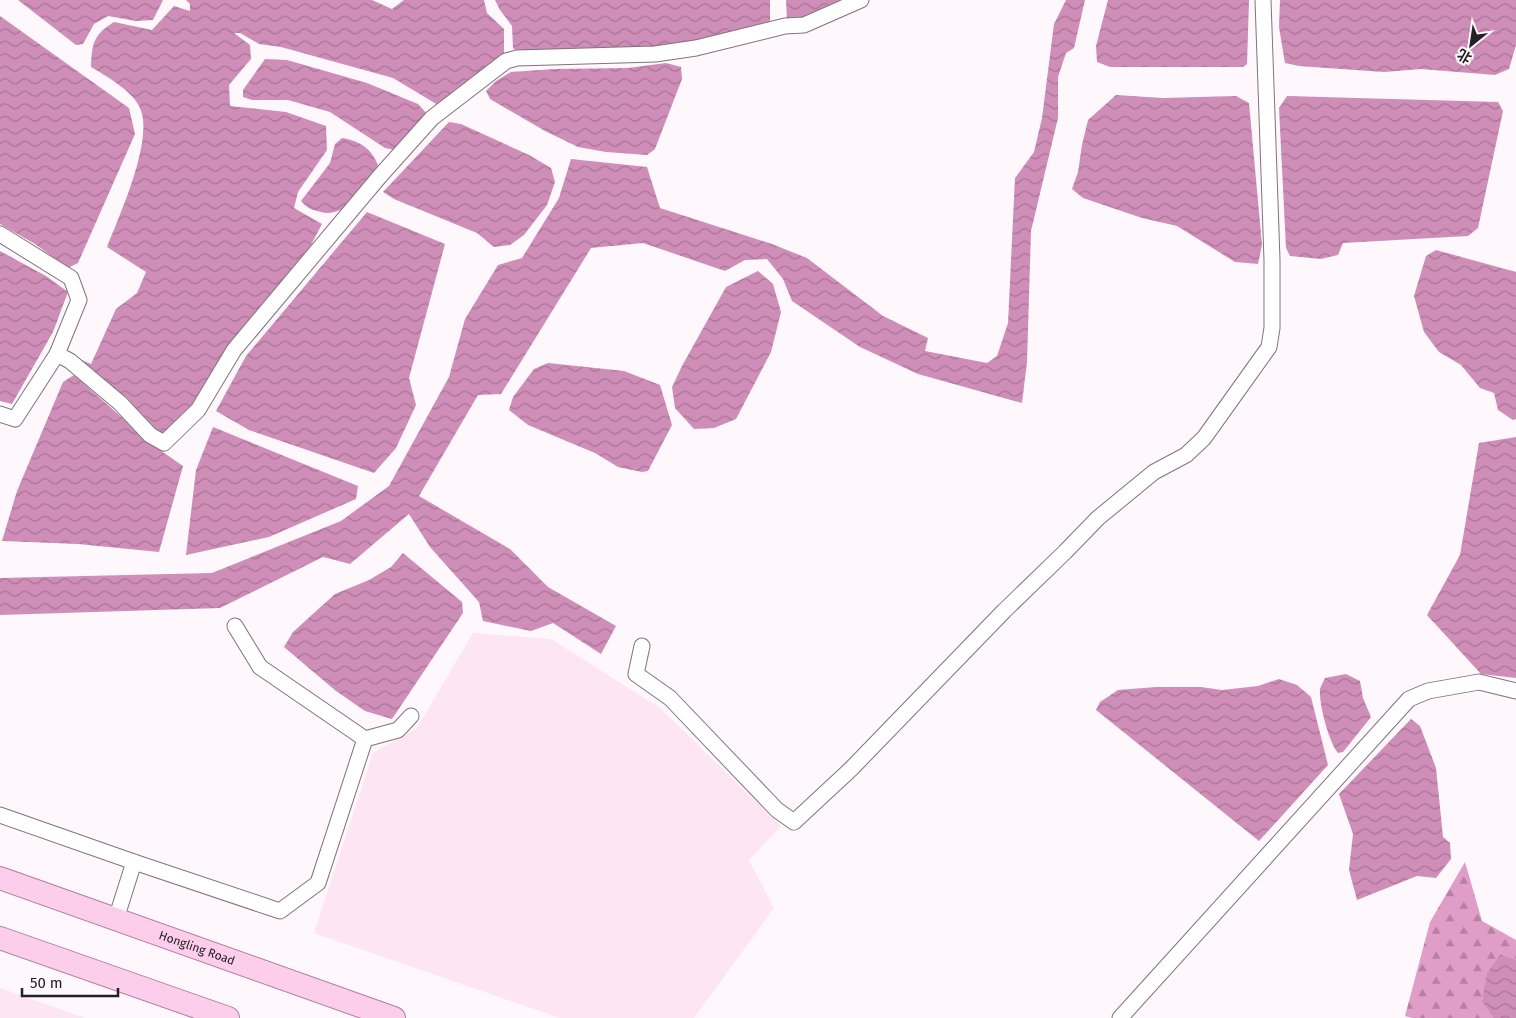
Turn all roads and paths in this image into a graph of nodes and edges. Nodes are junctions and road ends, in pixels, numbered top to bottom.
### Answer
1 (861, 0) edge
2 (1263, 0) edge
3 (0, 234) edge
4 (57, 354) junction
5 (0, 414) edge
6 (235, 626) dead end
7 (642, 646) dead end
8 (1516, 691) edge
9 (411, 716) dead end
10 (365, 739) junction
11 (0, 815) edge
12 (134, 862) junction
13 (0, 878) edge
14 (116, 919) junction
15 (0, 938) edge
16 (228, 1018) edge
17 (394, 1018) edge
18 (1120, 1018) edge

1 - 4 street
2 - 7 street
3 - 4 street
4 - 5 street
6 - 10 street
8 - 18 street
9 - 10 street
10 - 12 street
11 - 12 street
12 - 14 street
13 - 14 main road, Hongling Road
14 - 17 main road, Hongling Road
15 - 16 main road

